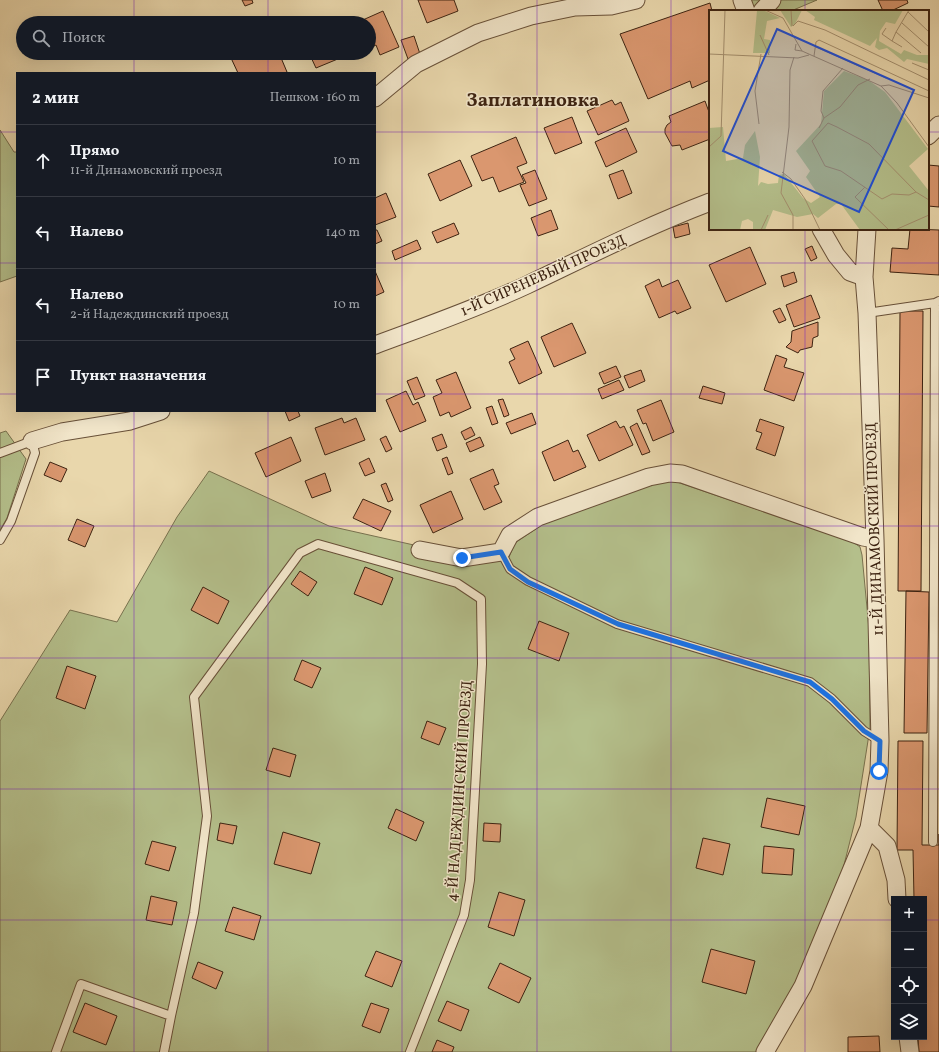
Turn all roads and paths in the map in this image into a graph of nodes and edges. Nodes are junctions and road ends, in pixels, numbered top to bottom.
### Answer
1 (636, 0) edge
2 (742, 0) edge
3 (772, 0) edge
4 (746, 10) edge
5 (763, 10) edge
6 (376, 97) edge
7 (939, 125) edge
8 (929, 135) edge
9 (709, 202) edge
10 (822, 230) edge
11 (867, 230) edge
12 (864, 277) junction
13 (937, 302) edge
14 (867, 313) junction
15 (376, 345) edge
16 (157, 412) edge
17 (32, 441) junction
18 (0, 453) edge
19 (875, 539) junction
20 (0, 540) edge
21 (420, 550) dead end
22 (501, 552) junction
23 (880, 741) junction
24 (869, 828) junction
25 (933, 842) dead end
26 (897, 896) edge
27 (171, 1016) junction
28 (908, 1040) edge
29 (56, 1052) edge
30 (164, 1052) edge
31 (410, 1052) edge
32 (765, 1052) edge
33 (910, 1052) edge

1 - 6 street
2 - 4 street
3 - 5 street
7 - 8 street
9 - 15 street, 1-Й СИРЕНЕВЫЙ ПРОЕЗД
10 - 12 street
11 - 12 street, 11-Й ДИНАМОВСКИЙ ПРОЕЗД
12 - 14 street, 11-Й ДИНАМОВСКИЙ ПРОЕЗД
13 - 14 lane
13 - 25 lane
14 - 19 street, 11-Й ДИНАМОВСКИЙ ПРОЕЗД
16 - 17 street
17 - 18 lane
17 - 20 lane
19 - 22 street
19 - 23 street, 11-Й ДИНАМОВСКИЙ ПРОЕЗД
21 - 22 street
22 - 23 lane
23 - 24 street, 11-Й ДИНАМОВСКИЙ ПРОЕЗД
24 - 26 street
24 - 32 street, 11-Й ДИНАМОВСКИЙ ПРОЕЗД
27 - 29 lane
27 - 30 lane
27 - 31 lane, 4-Й НАДЕЖДИНСКИЙ ПРОЕЗД
28 - 33 street

